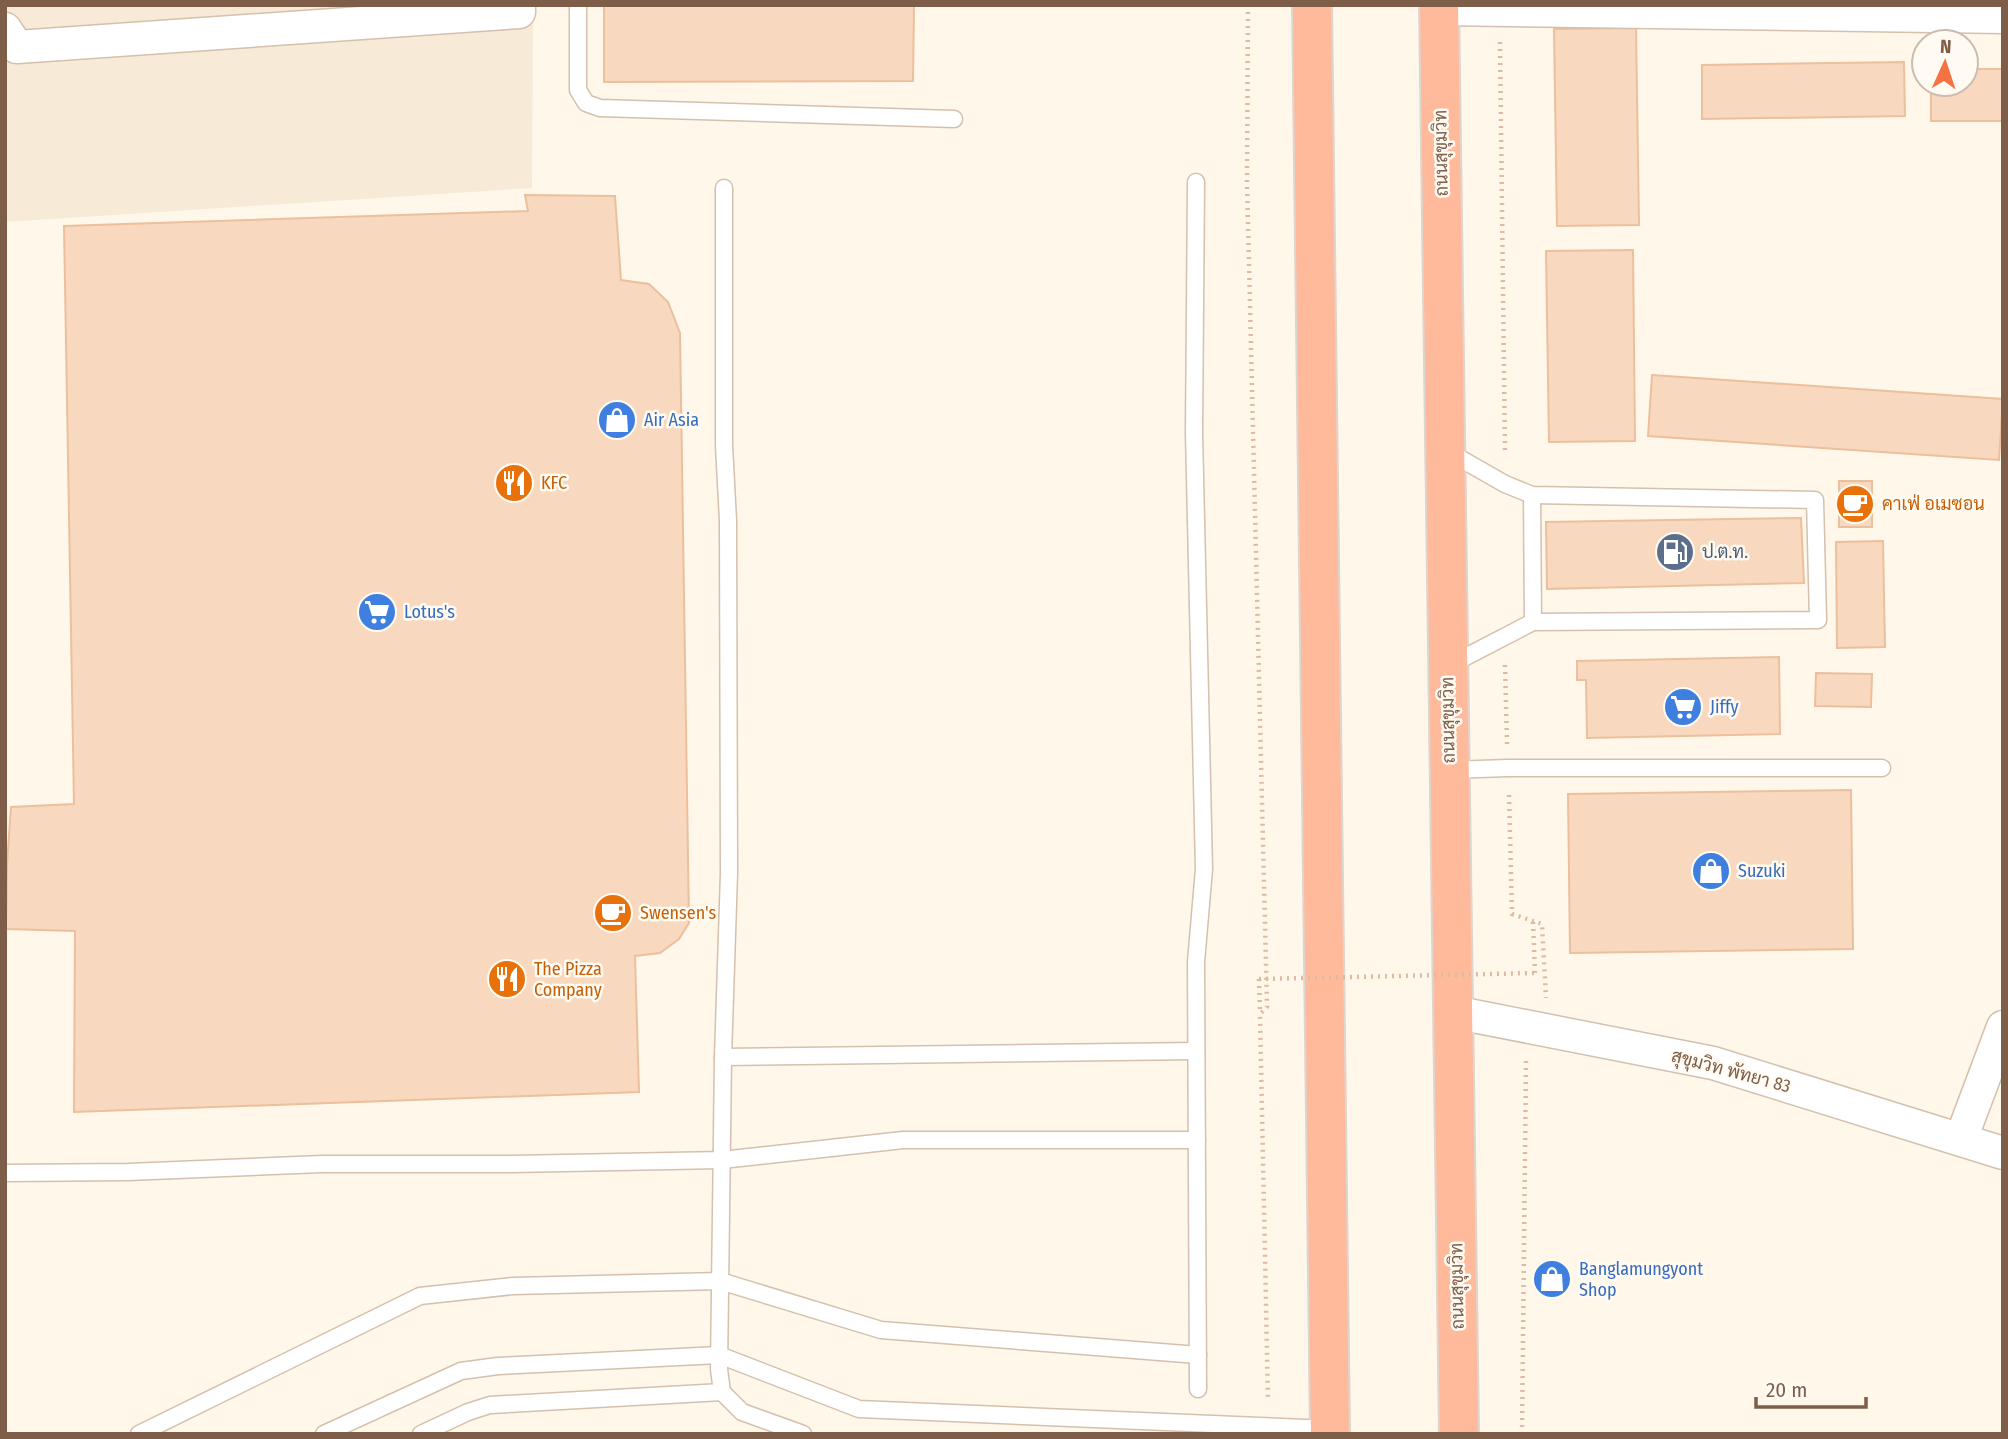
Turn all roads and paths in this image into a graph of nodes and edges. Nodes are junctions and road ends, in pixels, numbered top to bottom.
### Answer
1 (578, 5) edge
2 (1248, 5) edge
3 (1312, 5) edge
4 (1439, 7) edge
5 (519, 9) edge
6 (1500, 10) junction
7 (2003, 17) edge
8 (5, 29) edge
9 (954, 119) dead end
10 (1196, 182) dead end
11 (723, 188) dead end
12 (1444, 450) junction
13 (1505, 484) junction
14 (1532, 495) junction
15 (1533, 622) junction
16 (1504, 637) junction
17 (1448, 666) junction
18 (1508, 768) junction
19 (1882, 768) dead end
20 (1449, 770) junction
21 (1533, 922) junction
22 (1453, 1012) junction
23 (1260, 1014) junction
24 (2003, 1027) edge
25 (1547, 1030) junction
26 (1196, 1051) junction
27 (723, 1056) junction
28 (1961, 1139) junction
29 (1197, 1140) junction
30 (2003, 1153) edge
31 (722, 1160) junction
32 (5, 1173) edge
33 (720, 1281) junction
34 (719, 1355) junction
35 (1198, 1355) junction
36 (1198, 1389) dead end
37 (722, 1392) junction
38 (1268, 1427) junction
39 (1330, 1432) edge
40 (139, 1434) edge
41 (324, 1434) edge
42 (421, 1434) edge
43 (803, 1434) edge
44 (1459, 1434) edge
45 (1522, 1434) edge

1 - 9 lane
2 - 23 path
3 - 39 highway
4 - 6 street
4 - 12 highway, ถนนสุขุมวิท
5 - 8 street
6 - 7 street
6 - 13 path
10 - 26 lane
11 - 27 lane
12 - 13 lane
12 - 17 highway, ถนนสุขุมวิท
13 - 14 lane
14 - 15 lane
14 - 15 lane
15 - 16 lane
16 - 17 lane
16 - 18 path
17 - 20 highway, ถนนสุขุมวิท
18 - 19 lane
18 - 20 lane
18 - 21 path
20 - 22 highway, ถนนสุขุมวิท
21 - 23 path, bridge
21 - 25 path
22 - 25 street, สุขุมวิท พัทยา 83
22 - 44 highway, ถนนสุขุมวิท
23 - 38 path
24 - 28 street
25 - 28 street, สุขุมวิท พัทยา 83
25 - 45 path
26 - 27 lane
26 - 29 lane
27 - 31 lane
28 - 30 street, สุขุมวิท พัทยา 83
29 - 31 lane
29 - 35 lane
31 - 32 lane
31 - 33 lane
33 - 34 lane
33 - 35 lane
33 - 40 lane
34 - 37 lane
34 - 38 lane
34 - 41 lane
35 - 36 lane
37 - 42 lane
37 - 43 lane
38 - 39 lane

